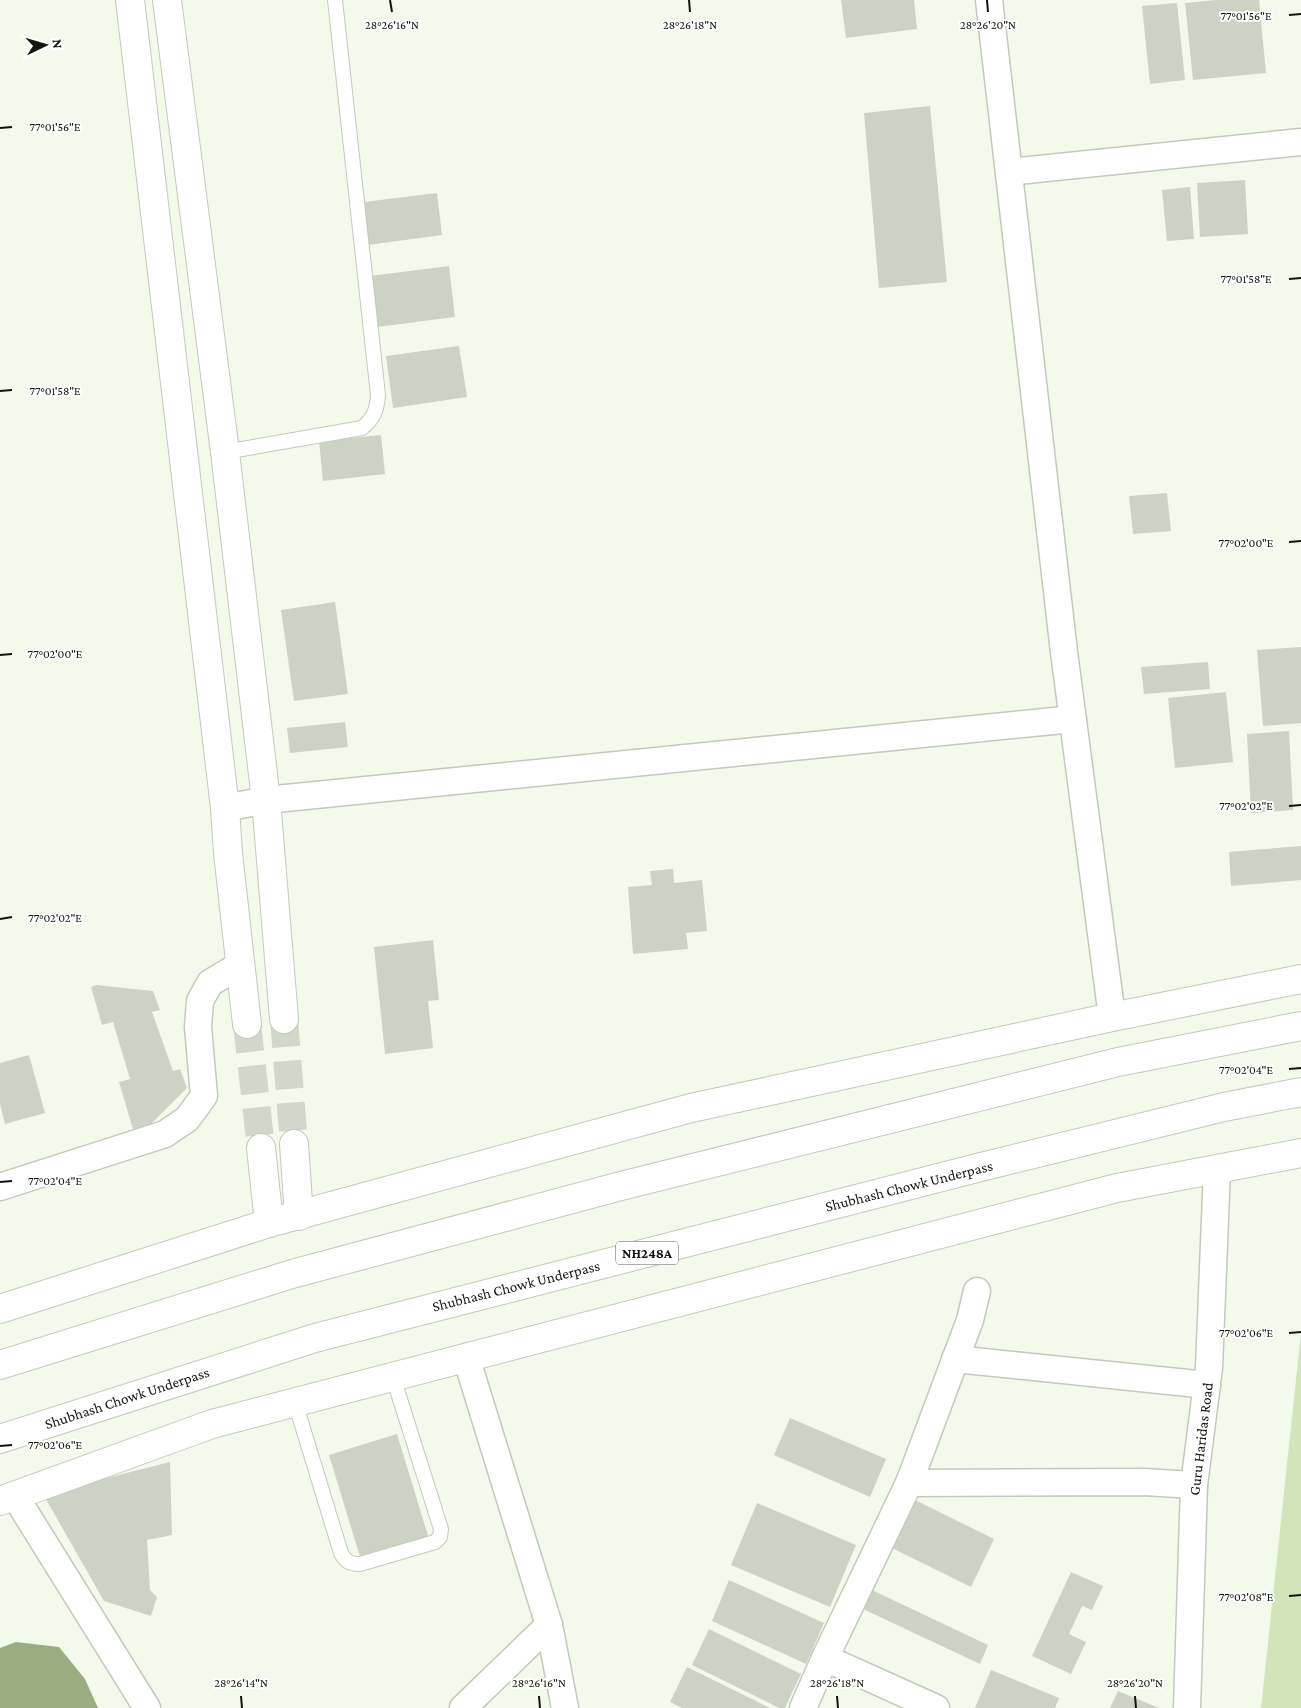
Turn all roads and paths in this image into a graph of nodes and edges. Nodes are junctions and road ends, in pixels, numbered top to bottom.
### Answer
1 (130, 0) edge
2 (167, 0) edge
3 (335, 0) edge
4 (989, 0) edge
5 (1301, 142) edge
6 (1009, 172) junction
7 (224, 452) junction
8 (1073, 718) junction
9 (266, 800) junction
10 (225, 808) junction
11 (240, 965) junction
12 (1301, 979) edge
13 (1112, 1017) junction
14 (284, 1018) tunnel mouth
15 (247, 1024) tunnel mouth
16 (1301, 1026) edge
17 (1301, 1092) edge
18 (294, 1144) tunnel mouth
19 (261, 1148) tunnel mouth
20 (1301, 1153) edge
21 (1217, 1169) junction
22 (0, 1187) edge
23 (300, 1216) junction
24 (270, 1223) junction
25 (977, 1291) dead end
26 (0, 1309) edge
27 (466, 1357) junction
28 (955, 1359) junction
29 (0, 1366) edge
30 (393, 1377) junction
31 (1207, 1385) junction
32 (295, 1402) junction
33 (0, 1439) edge
34 (909, 1483) junction
35 (1194, 1485) junction
36 (8, 1498) edge
37 (549, 1625) junction
38 (825, 1658) junction
39 (147, 1708) edge
40 (463, 1708) edge
41 (565, 1708) edge
42 (803, 1708) edge
43 (936, 1708) edge
44 (1187, 1708) edge

1 - 10 main road
2 - 7 main road
3 - 7 lane
4 - 6 street
5 - 6 street
6 - 8 street
7 - 9 main road
8 - 9 street
8 - 13 street
9 - 10 street
9 - 14 main road
10 - 11 main road
11 - 15 main road
11 - 22 street
12 - 13 main road
13 - 23 main road
16 - 29 main road
17 - 33 main road, Shubhash Chowk Underpass / NH248A
18 - 23 main road
19 - 24 main road
20 - 21 main road
21 - 27 main road
21 - 31 street, Guru Haridas Road
23 - 24 main road
24 - 26 main road
25 - 28 street
27 - 30 main road
27 - 37 street
28 - 31 street
28 - 34 street
30 - 32 main road
30 - 32 lane
31 - 35 street, Guru Haridas Road
32 - 36 main road
34 - 35 street
34 - 38 street
35 - 44 street, Guru Haridas Road
36 - 39 street
37 - 40 street
37 - 41 street
38 - 42 street
38 - 43 street

